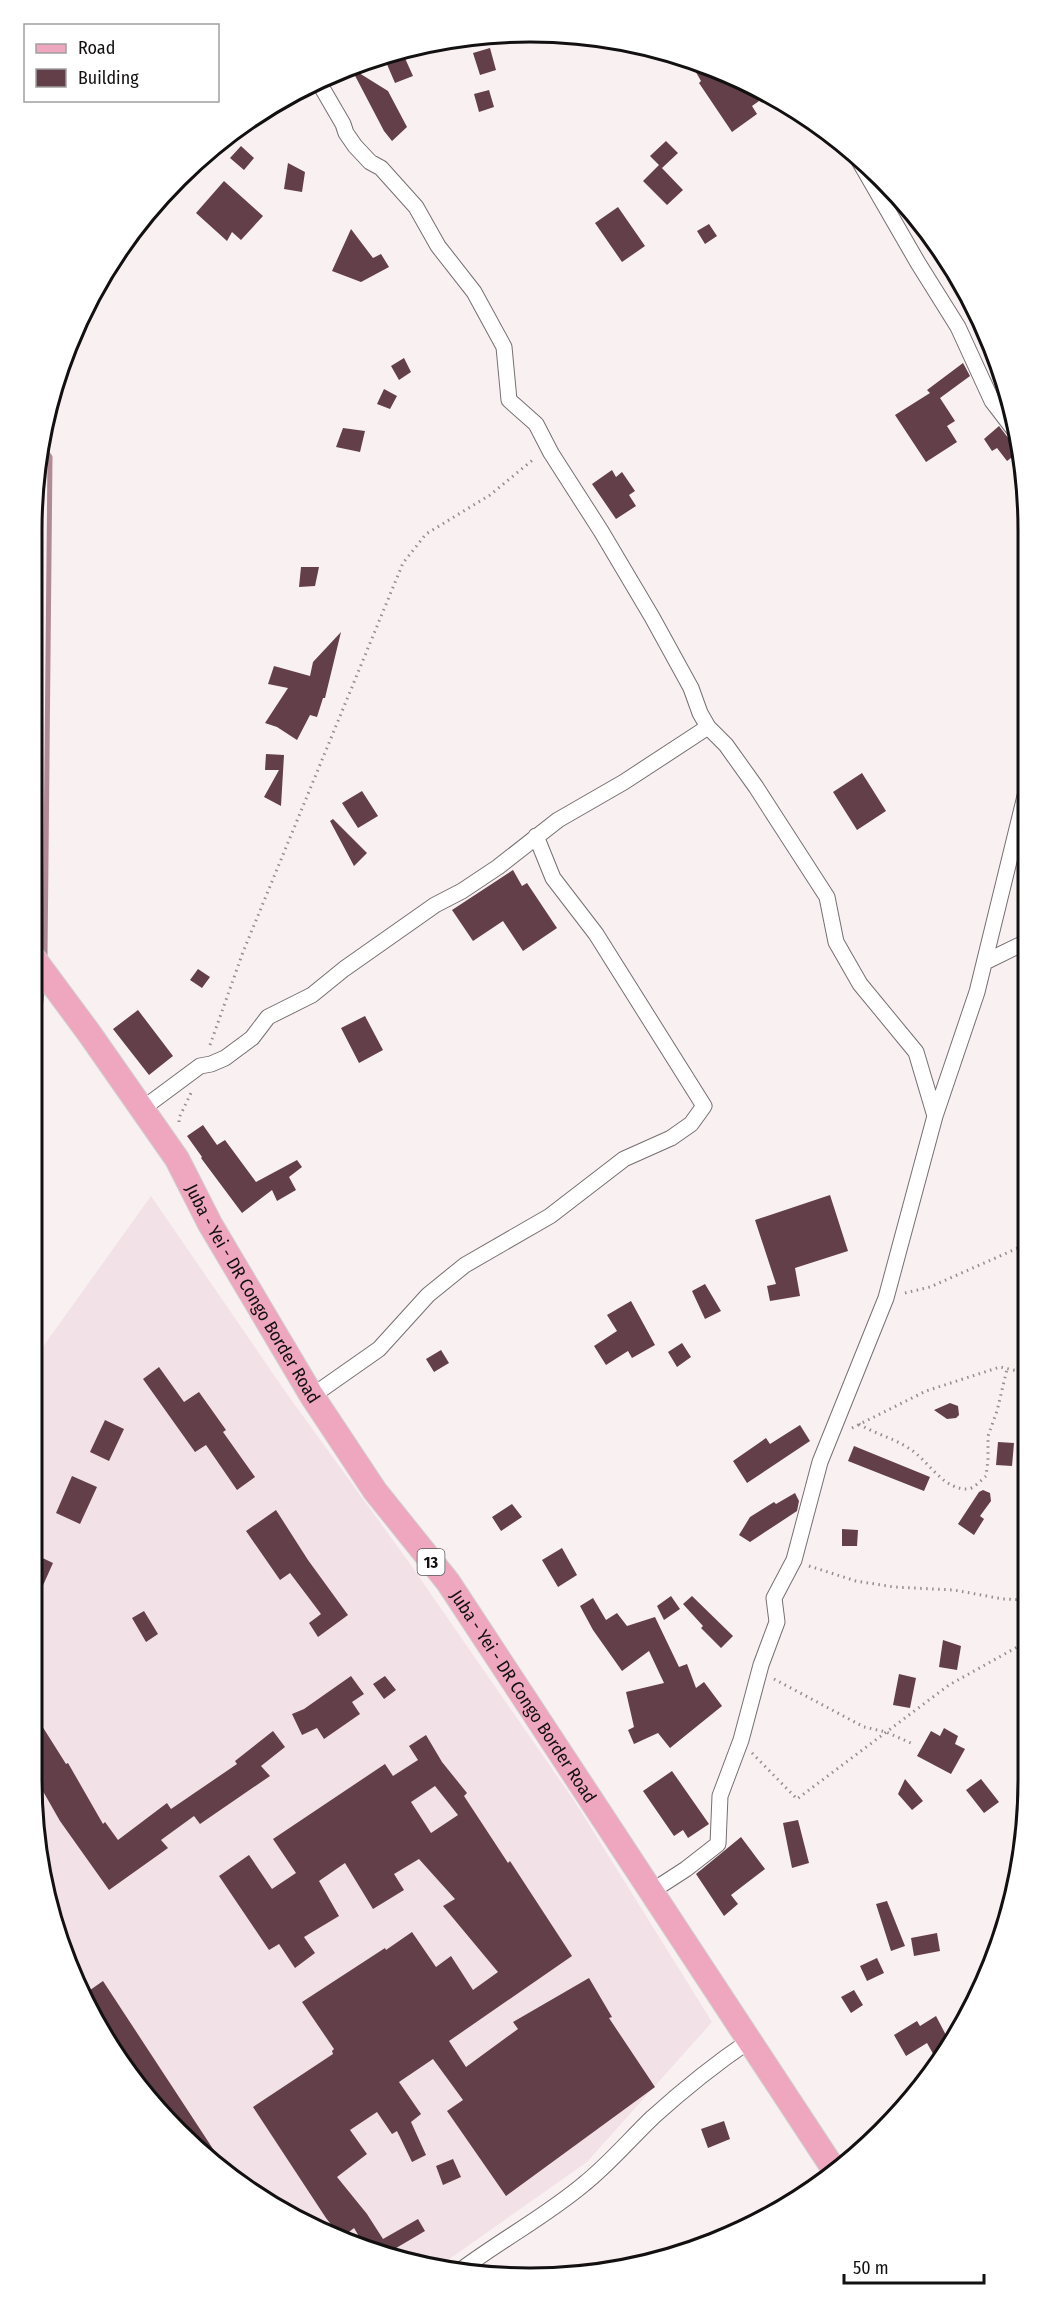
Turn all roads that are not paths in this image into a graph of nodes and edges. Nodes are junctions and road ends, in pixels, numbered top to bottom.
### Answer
1 (322, 88) edge
2 (871, 182) edge
3 (1004, 417) edge
4 (708, 727) junction
5 (1018, 824) edge
6 (536, 836) junction
7 (1018, 946) edge
8 (984, 962) junction
9 (42, 970) edge
10 (142, 1109) junction
11 (935, 1116) junction
12 (312, 1396) junction
13 (652, 1891) junction
14 (749, 2041) junction
15 (830, 2165) edge
16 (468, 2264) edge

1 - 4 street
2 - 3 street
4 - 6 street
4 - 11 street
5 - 8 street
6 - 10 street
6 - 12 street
7 - 8 street
8 - 11 street
9 - 10 main road, Juba - Yei - DR Congo Border Road / 13
10 - 12 main road, Juba - Yei - DR Congo Border Road / 13
11 - 13 street
12 - 13 main road, Juba - Yei - DR Congo Border Road / 13
13 - 14 main road, Juba - Yei - DR Congo Border Road / 13
14 - 15 main road, Juba - Yei - DR Congo Border Road / 13
14 - 16 street

